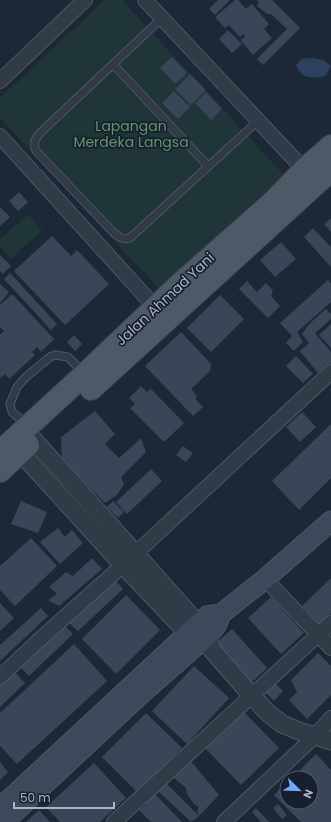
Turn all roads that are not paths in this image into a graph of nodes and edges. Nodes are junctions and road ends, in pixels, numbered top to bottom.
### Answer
1 (85, 0) edge
2 (145, 0) edge
3 (162, 18) junction
4 (113, 64) junction
5 (0, 82) edge
6 (258, 120) junction
7 (0, 136) edge
8 (331, 146) edge
9 (208, 166) junction
10 (317, 174) edge
11 (155, 307) junction
12 (331, 372) edge
13 (85, 374) junction
14 (19, 440) edge
15 (0, 471) edge
16 (331, 521) edge
17 (129, 560) junction
18 (265, 579) junction
19 (331, 623) edge
20 (319, 634) junction
21 (201, 637) junction
22 (331, 648) edge
23 (0, 677) edge
24 (252, 696) junction
25 (331, 718) edge
26 (314, 736) junction
27 (331, 741) edge
28 (0, 808) edge
29 (4, 822) edge
30 (114, 822) edge
31 (224, 822) edge

1 - 5 street
2 - 3 street
3 - 4 lane
3 - 6 street
4 - 9 lane
4 - 9 lane
6 - 9 lane
6 - 10 street
7 - 11 street
8 - 10 main road, Jalan Ahmad Yani
10 - 11 main road, Jalan Ahmad Yani
10 - 14 main road
11 - 13 main road, Jalan Ahmad Yani
12 - 17 street
13 - 14 main road, Jalan Ahmad Yani
13 - 14 lane
14 - 15 main road
14 - 17 street
16 - 18 main road
17 - 21 street
17 - 23 street
18 - 20 street
18 - 21 main road
19 - 20 street
20 - 22 street
20 - 24 street
21 - 24 street
21 - 28 main road
21 - 29 main road
24 - 26 street
24 - 30 street
25 - 26 street
26 - 27 street
26 - 31 street

